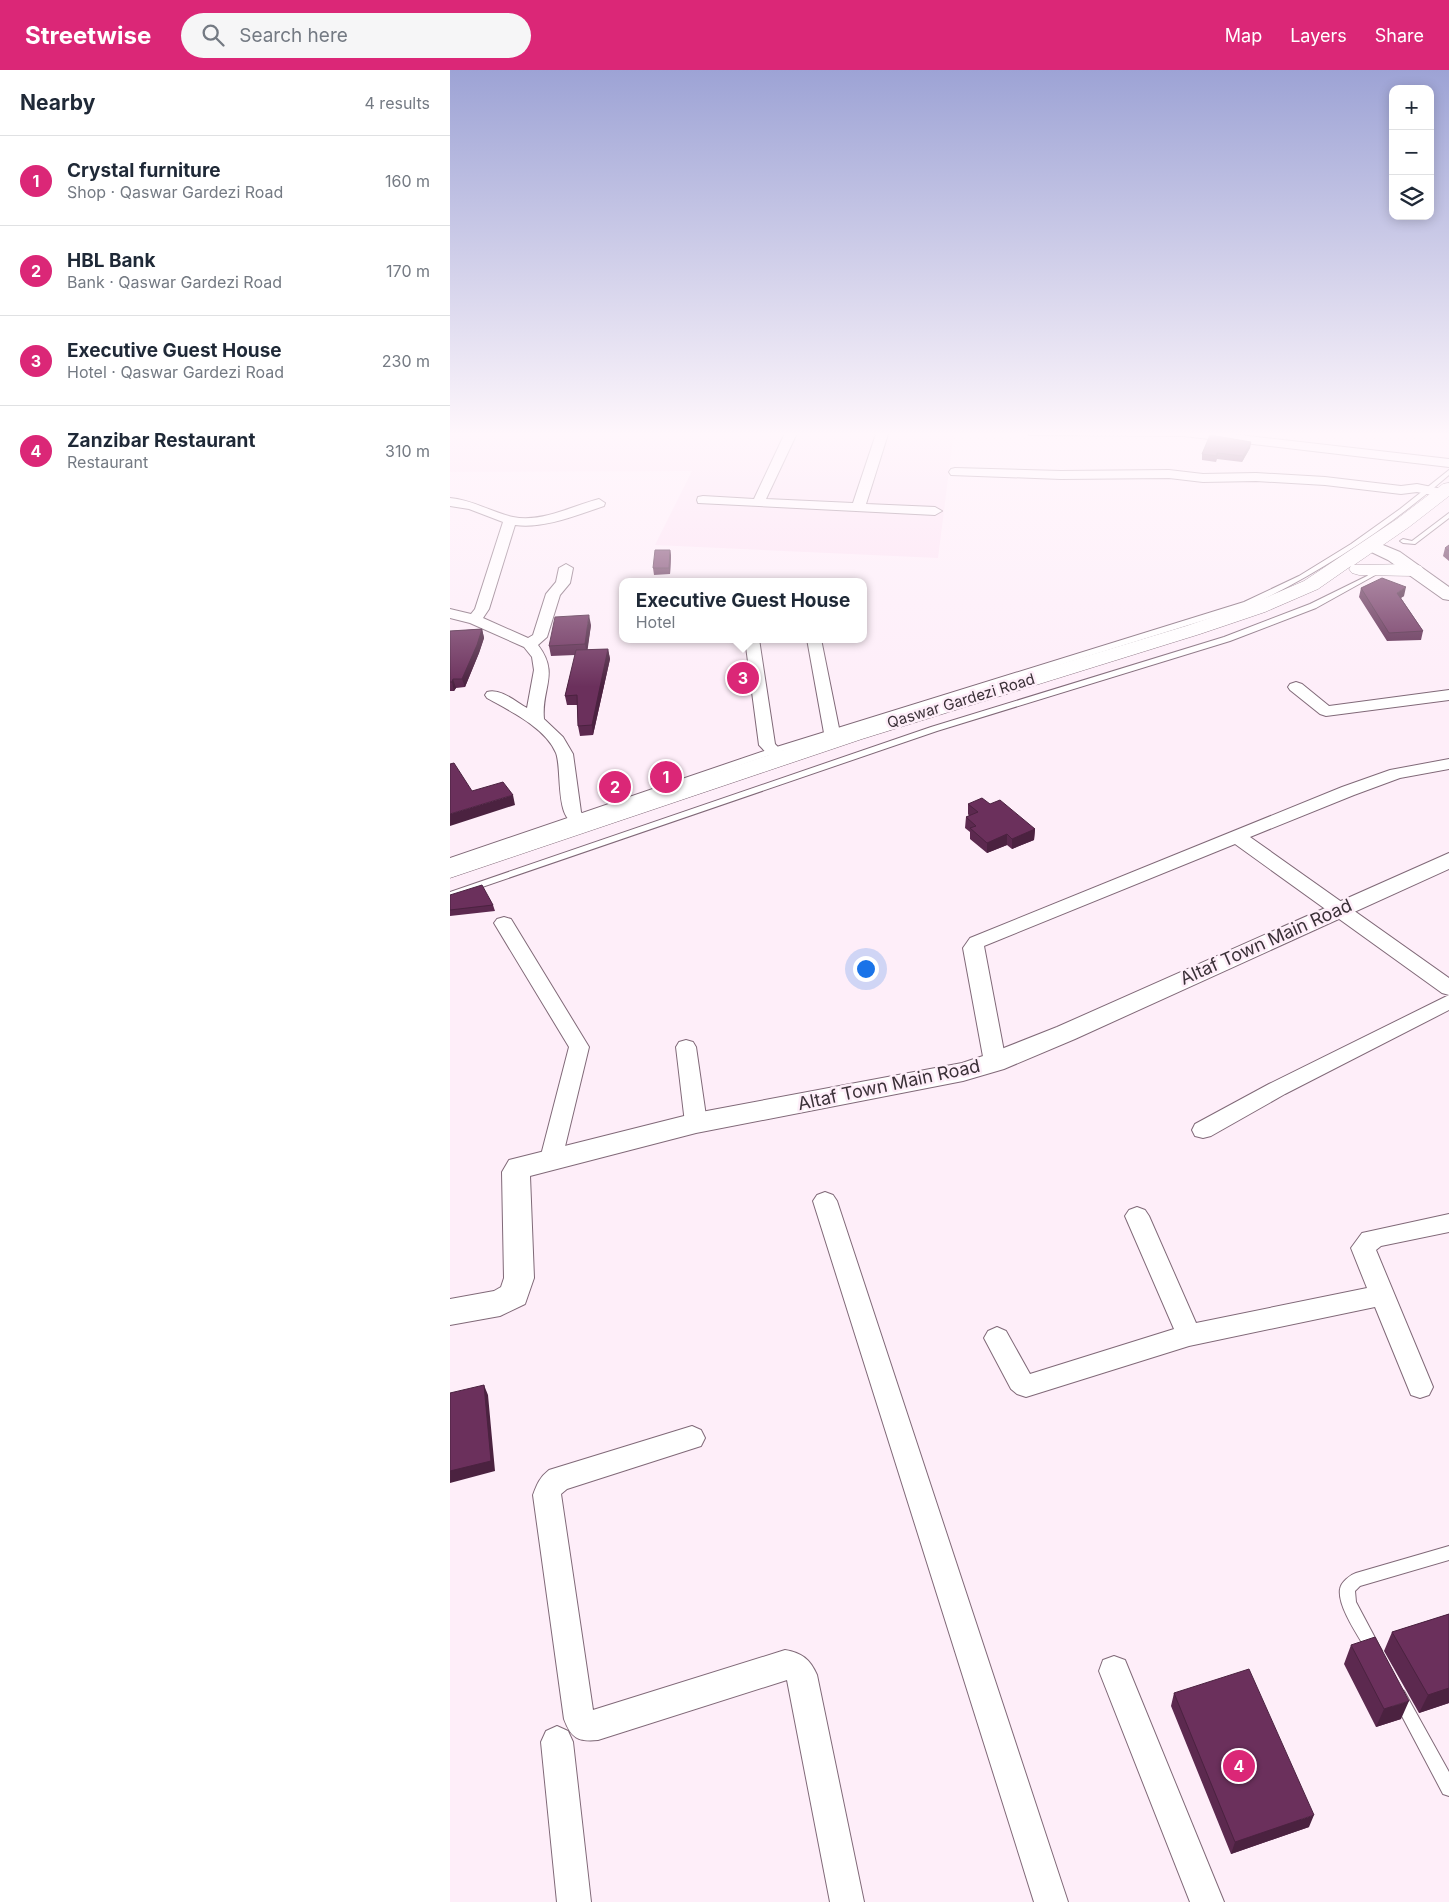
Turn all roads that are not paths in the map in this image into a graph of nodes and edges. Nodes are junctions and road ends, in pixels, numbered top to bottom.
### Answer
1 (501, 516) edge
2 (551, 516) edge
3 (1401, 516) edge
4 (1419, 516) edge
5 (1419, 516) edge
6 (1446, 516) edge
7 (511, 521) junction
8 (1379, 555) junction
9 (566, 568) dead end
10 (1414, 570) joint
11 (1303, 583) junction
12 (1449, 595) edge
13 (450, 613) edge
14 (475, 620) junction
15 (753, 643) edge
16 (815, 643) edge
17 (530, 644) junction
18 (1296, 687) dead end
19 (493, 694) dead end
20 (1449, 695) edge
21 (536, 720) junction
22 (832, 733) junction
23 (777, 755) junction
24 (821, 762) junction
25 (1449, 764) edge
26 (605, 813) junction
27 (577, 819) junction
28 (1236, 836) junction
29 (1449, 860) edge
30 (450, 861) edge
31 (450, 870) edge
32 (450, 884) edge
33 (450, 895) edge
34 (1339, 909) junction
35 (504, 923) dead end
36 (1449, 988) edge
37 (1449, 1002) edge
38 (686, 1047) dead end
39 (995, 1062) junction
40 (696, 1123) junction
41 (1203, 1130) dead end
42 (551, 1159) junction
43 (824, 1200) dead end
44 (1136, 1216) dead end
45 (1449, 1224) edge
46 (1382, 1295) junction
47 (450, 1312) edge
48 (1189, 1335) junction
49 (996, 1338) dead end
50 (1420, 1387) dead end
51 (692, 1438) dead end
52 (1449, 1554) edge
53 (1382, 1665) edge
54 (1114, 1671) dead end
55 (1392, 1682) edge
56 (557, 1742) dead end
57 (1449, 1788) edge
58 (574, 1902) edge
59 (847, 1902) edge
60 (1051, 1902) edge
61 (1207, 1902) edge

1 - 7 street
2 - 7 street
3 - 11 lane
4 - 8 main road
5 - 8 main road, Qaswar Gardezi Road
6 - 8 lane
7 - 14 street
8 - 10 main road
8 - 11 main road, Qaswar Gardezi Road
8 - 24 main road
9 - 17 street
10 - 12 street
11 - 22 lane
11 - 23 main road, Qaswar Gardezi Road
13 - 14 street
14 - 17 street
15 - 23 street
16 - 22 street
17 - 21 street
18 - 20 street
19 - 21 street
21 - 27 street
22 - 23 lane
23 - 26 main road, Qaswar Gardezi Road
24 - 32 main road
24 - 33 lane
25 - 28 street
26 - 27 lane
26 - 31 main road, Qaswar Gardezi Road
27 - 30 lane
28 - 34 street
28 - 39 street
29 - 34 street, Altaf Town Main Road
34 - 36 street
34 - 39 street, Altaf Town Main Road
35 - 42 street
37 - 41 street
38 - 40 street
39 - 40 street, Altaf Town Main Road
40 - 42 street, Altaf Town Main Road
42 - 47 street, Altaf Town Main Road
43 - 60 street
44 - 48 street
45 - 46 street
46 - 48 street
46 - 50 street
48 - 49 street
51 - 59 street
52 - 53 lane
54 - 61 street
55 - 57 lane
56 - 58 street

